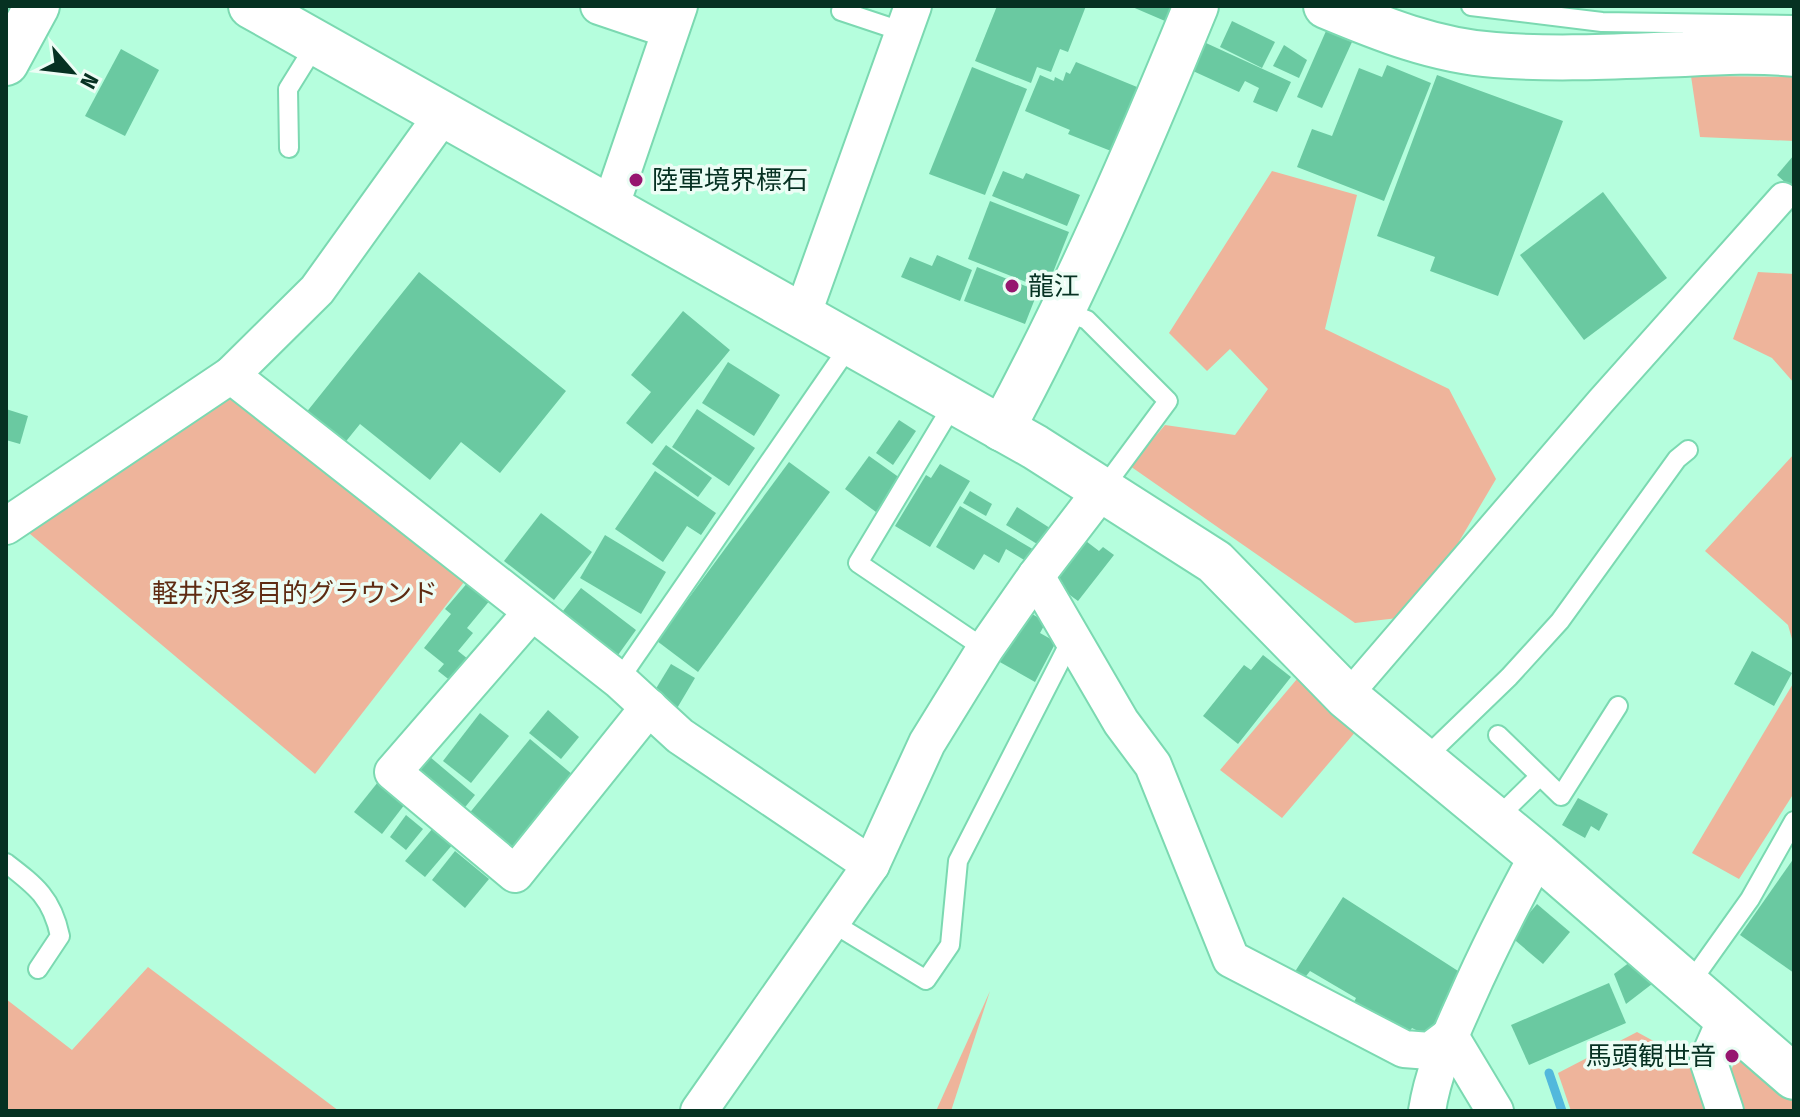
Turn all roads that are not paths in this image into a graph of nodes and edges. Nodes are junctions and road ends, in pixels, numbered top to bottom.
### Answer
1 (37, 6) edge
2 (251, 6) edge
3 (599, 6) edge
4 (1196, 6) edge
5 (1326, 6) edge
6 (1471, 6) edge
7 (841, 11) dead end
8 (675, 18) edge
9 (909, 19) edge
10 (1794, 25) edge
11 (316, 44) junction
12 (1794, 54) edge
13 (6, 63) edge
14 (442, 116) junction
15 (289, 148) dead end
16 (1783, 197) dead end
17 (610, 208) junction
18 (1062, 310) junction
19 (802, 316) junction
20 (850, 345) junction
21 (231, 375) junction
22 (954, 403) junction
23 (1002, 429) junction
24 (1688, 450) dead end
25 (1102, 490) junction
26 (6, 526) edge
27 (1036, 576) junction
28 (532, 612) junction
29 (1072, 637) junction
30 (985, 649) junction
31 (619, 680) junction
32 (1361, 680) dead end
33 (1618, 706) dead end
34 (649, 707) junction
35 (1498, 735) dead end
36 (1423, 760) junction
37 (1540, 776) junction
38 (1495, 820) junction
39 (1794, 821) edge
40 (1538, 855) junction
41 (6, 863) edge
42 (871, 865) junction
43 (831, 922) junction
44 (38, 969) dead end
45 (1688, 986) junction
46 (1726, 1019) junction
47 (1450, 1036) junction
48 (1794, 1077) edge
49 (699, 1111) edge
50 (1427, 1111) edge
51 (1495, 1111) edge
52 (1725, 1111) edge

1 - 13 main road
2 - 11 main road
3 - 8 street
4 - 18 main road
5 - 12 main road
6 - 10 lane
7 - 9 lane
8 - 17 street
9 - 19 street
11 - 14 main road
11 - 15 lane
14 - 17 main road
14 - 21 street
16 - 32 street
17 - 19 main road
18 - 23 main road
18 - 25 lane
19 - 20 main road
20 - 22 main road
20 - 31 lane
21 - 26 street
21 - 28 street
22 - 23 main road
22 - 30 lane
23 - 25 main road
24 - 36 lane
25 - 27 street
25 - 36 main road
27 - 29 street
27 - 30 street
28 - 31 street
28 - 34 street
29 - 43 lane
29 - 47 street
30 - 42 street
31 - 34 street
33 - 37 lane
34 - 42 street
35 - 37 lane
36 - 38 main road
37 - 38 lane
38 - 40 main road
39 - 45 lane
40 - 45 main road
40 - 47 street
41 - 44 lane
42 - 43 street
43 - 49 street
45 - 46 main road
46 - 48 main road
46 - 52 street
47 - 50 street
47 - 51 street

